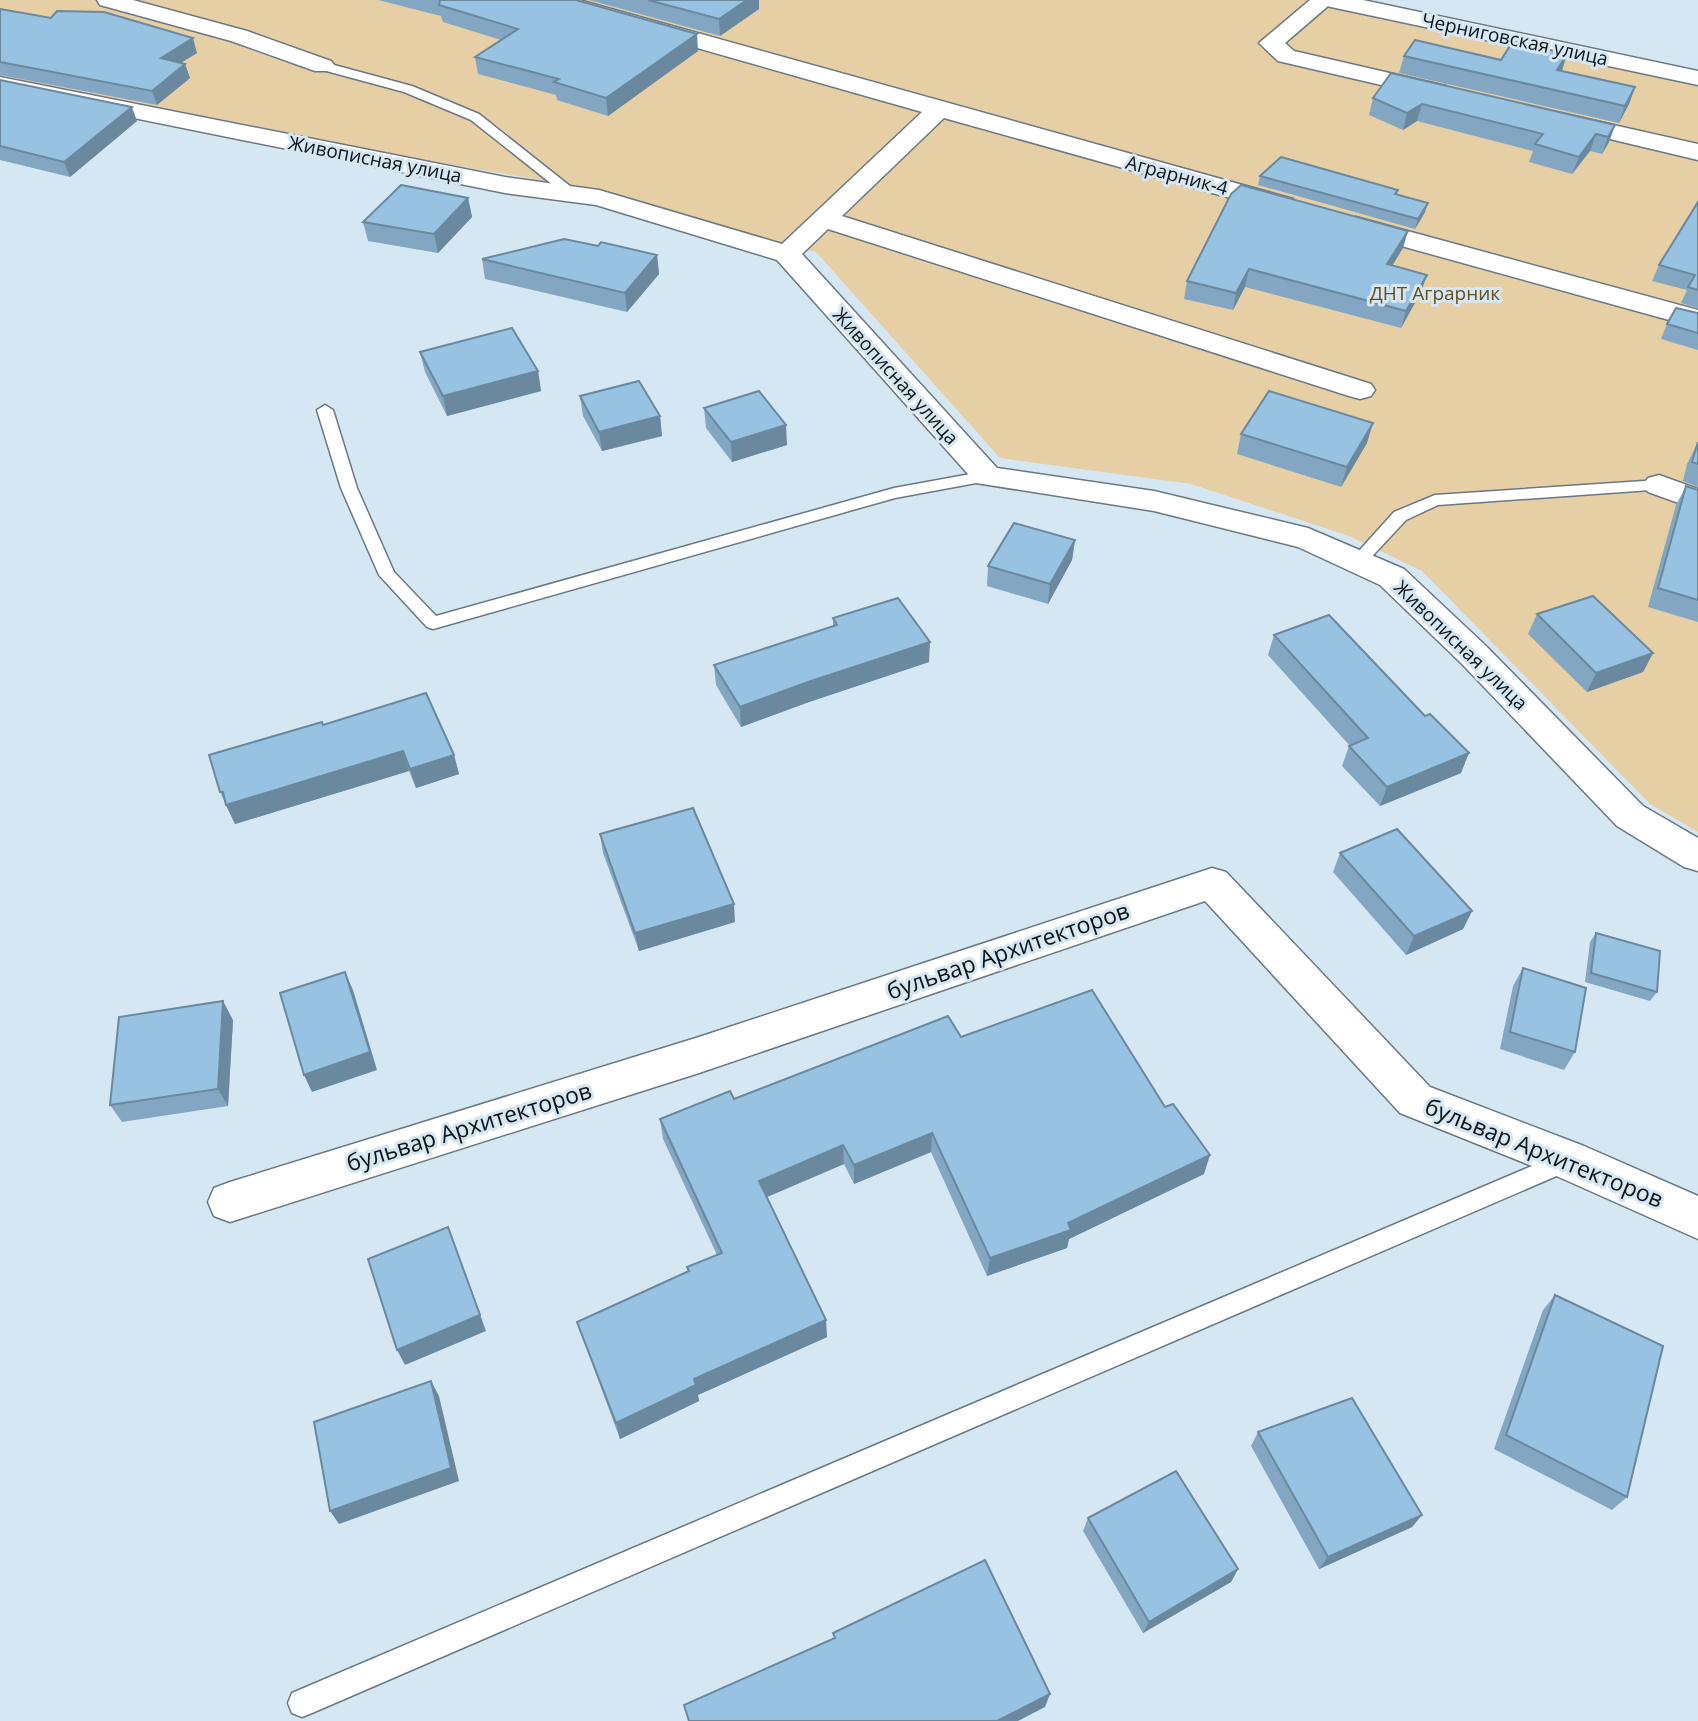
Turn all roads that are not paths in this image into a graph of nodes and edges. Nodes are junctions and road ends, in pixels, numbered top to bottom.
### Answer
1 (108, 0) edge
2 (554, 0) edge
3 (1324, 0) edge
4 (1331, 0) edge
5 (323, 66) joint
6 (1698, 78) edge
7 (0, 84) edge
8 (1459, 97) edge
9 (939, 109) junction
10 (1539, 115) edge
11 (1698, 152) edge
12 (573, 194) junction
13 (1312, 212) edge
14 (823, 219) junction
15 (1338, 220) edge
16 (787, 254) junction
17 (1698, 319) edge
18 (1360, 390) dead end
19 (325, 410) dead end
20 (987, 476) junction
21 (1659, 485) joint
22 (1698, 500) edge
23 (1357, 562) junction
24 (1698, 856) edge
25 (1568, 1160) junction
26 (230, 1202) dead end
27 (1698, 1217) edge
28 (302, 1703) dead end

1 - 5 street
2 - 9 street, Аграрник-4
3 - 8 street
4 - 6 street, Черниговская улица
5 - 12 lane
7 - 12 street, Живописная улица
9 - 13 street, Аграрник-4
9 - 14 street
10 - 11 street
12 - 16 street, Живописная улица
14 - 16 street
14 - 18 street
15 - 17 street
16 - 20 street, Живописная улица
19 - 20 lane
20 - 23 street, Живописная улица
21 - 22 street
21 - 23 lane
23 - 24 street, Живописная улица
25 - 26 street, бульвар Архитекторов
25 - 27 street, бульвар Архитекторов
25 - 28 lane

